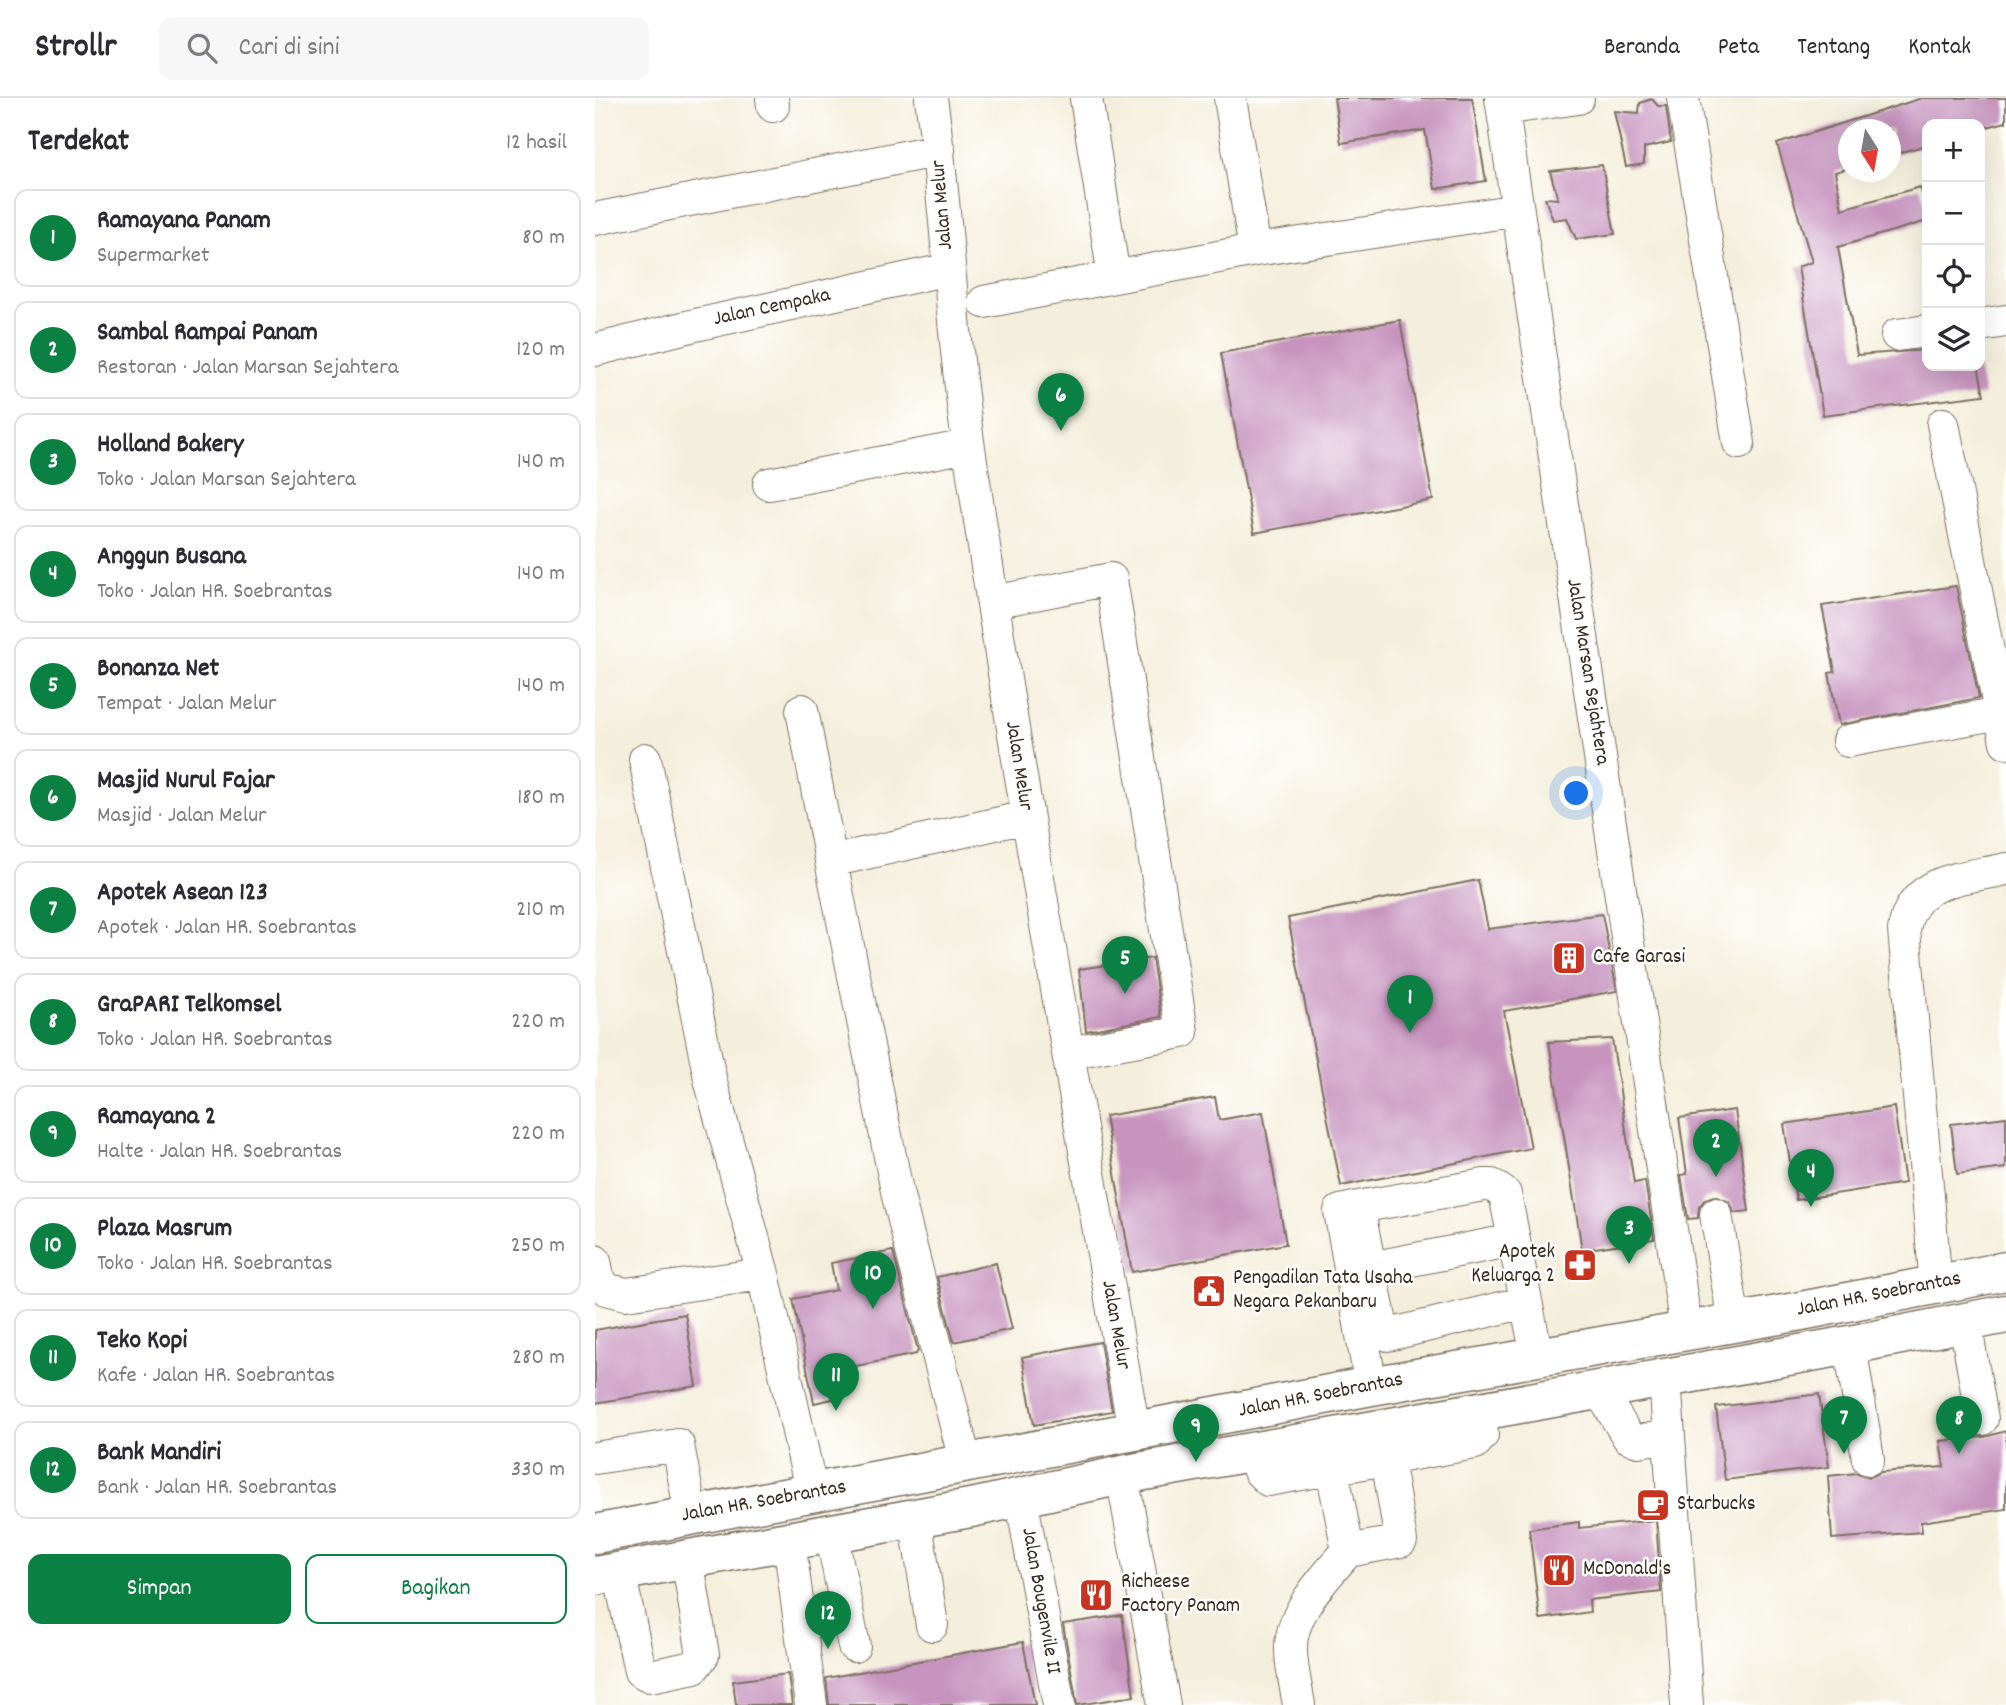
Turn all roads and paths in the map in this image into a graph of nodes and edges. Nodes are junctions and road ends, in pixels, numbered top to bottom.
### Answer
1 (930, 98) edge
2 (1087, 98) edge
3 (1230, 98) edge
4 (1578, 98) edge
5 (1683, 98) edge
6 (1502, 104) edge
7 (939, 150) junction
8 (1518, 210) junction
9 (595, 219) edge
10 (1255, 250) junction
11 (949, 269) junction
12 (1114, 277) junction
13 (985, 302) dead end
14 (2006, 321) edge
15 (1985, 324) edge
16 (595, 351) edge
17 (1943, 424) dead end
18 (1739, 443) dead end
19 (968, 446) junction
20 (769, 484) dead end
21 (993, 602) junction
22 (802, 710) dead end
23 (2003, 728) edge
24 (1848, 741) dead end
25 (645, 759) dead end
26 (1026, 817) junction
27 (831, 861) junction
28 (2006, 869) edge
29 (1069, 1053) junction
30 (1358, 1207) junction
31 (1716, 1214) dead end
32 (1514, 1240) junction
33 (595, 1262) edge
34 (1370, 1268) junction
35 (2006, 1271) edge
36 (763, 1274) junction
37 (1936, 1285) junction
38 (1525, 1296) junction
39 (1395, 1299) dead end
40 (2006, 1314) edge
41 (1734, 1321) junction
42 (1965, 1322) junction
43 (1686, 1329) junction
44 (1402, 1332) junction
45 (1850, 1345) junction
46 (1537, 1356) junction
47 (1665, 1377) junction
48 (1371, 1386) junction
49 (1599, 1389) junction
50 (1480, 1411) junction
51 (1982, 1419) dead end
52 (1134, 1431) junction
53 (1669, 1436) junction
54 (1254, 1451) junction
55 (595, 1458) edge
56 (1387, 1459) junction
57 (1868, 1459) dead end
58 (965, 1465) junction
59 (1332, 1469) junction
60 (1122, 1475) junction
61 (811, 1494) junction
62 (1021, 1497) junction
63 (691, 1515) junction
64 (915, 1517) junction
65 (831, 1532) junction
66 (595, 1533) edge
67 (789, 1541) junction
68 (1348, 1551) junction
69 (687, 1558) junction
70 (607, 1574) edge
71 (932, 1625) dead end
72 (854, 1646) dead end
73 (811, 1705) edge
74 (1059, 1705) edge
75 (1164, 1705) edge
76 (1299, 1705) edge
77 (1687, 1705) edge

1 - 7 street, Jalan Melur
2 - 12 street
3 - 10 street
4 - 6 street
5 - 18 street
6 - 8 street, Jalan Marsan Sejahtera
7 - 9 street
7 - 11 street, Jalan Melur
8 - 10 street
8 - 43 street, Jalan Marsan Sejahtera
10 - 12 street
11 - 16 street, Jalan Cempaka
11 - 19 street, Jalan Melur
12 - 13 street
14 - 15 street
17 - 23 street
19 - 20 street
19 - 21 street, Jalan Melur
21 - 26 street, Jalan Melur
21 - 29 street
22 - 27 street
23 - 24 street
25 - 36 street
26 - 27 street
26 - 29 street, Jalan Melur
27 - 58 street
28 - 37 street
29 - 52 street, Jalan Melur
30 - 32 street
30 - 34 street
30 - 48 street
31 - 41 street
32 - 34 street
32 - 38 street
33 - 36 street
34 - 44 street
35 - 37 main road, Jalan HR. Soebrantas
36 - 61 street
37 - 41 main road, Jalan HR. Soebrantas
38 - 44 street
38 - 46 street
39 - 44 street
40 - 42 main road, Jalan HR. Soebrantas
41 - 43 main road, Jalan HR. Soebrantas
42 - 45 main road, Jalan HR. Soebrantas
42 - 51 street
43 - 46 main road, Jalan HR. Soebrantas
45 - 47 main road, Jalan HR. Soebrantas
45 - 57 street
46 - 48 main road, Jalan HR. Soebrantas
47 - 49 main road, Jalan HR. Soebrantas
47 - 53 street
48 - 52 main road, Jalan HR. Soebrantas
49 - 50 main road, Jalan HR. Soebrantas
49 - 53 street
50 - 54 main road, Jalan HR. Soebrantas
50 - 56 street
52 - 58 main road, Jalan HR. Soebrantas
53 - 77 street
54 - 59 street
54 - 60 main road, Jalan HR. Soebrantas
55 - 63 street
56 - 59 street
56 - 68 street
58 - 61 main road, Jalan HR. Soebrantas
59 - 68 street
60 - 62 main road, Jalan HR. Soebrantas
60 - 75 street
61 - 63 main road, Jalan HR. Soebrantas
62 - 64 main road, Jalan HR. Soebrantas
62 - 74 street, Jalan Bougenvile II
63 - 66 main road, Jalan HR. Soebrantas
64 - 65 main road, Jalan HR. Soebrantas
64 - 71 street
65 - 67 main road, Jalan HR. Soebrantas
65 - 72 street
67 - 69 main road, Jalan HR. Soebrantas
67 - 73 street
68 - 76 street
69 - 70 main road, Jalan HR. Soebrantas
69 - 70 street

